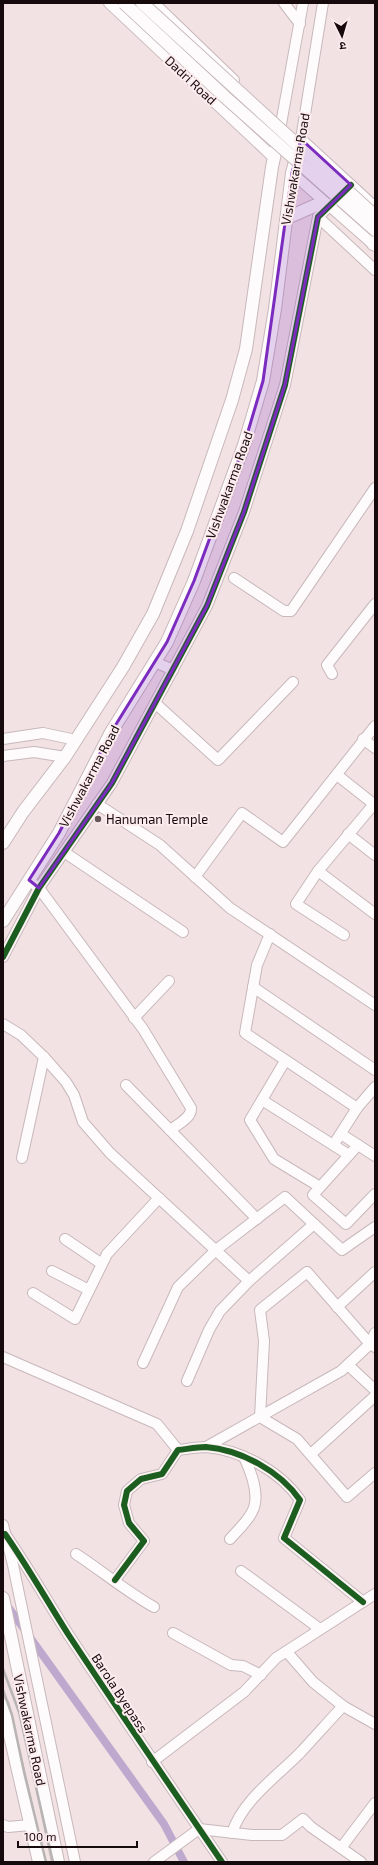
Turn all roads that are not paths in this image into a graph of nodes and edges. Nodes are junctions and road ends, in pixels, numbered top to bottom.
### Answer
1 (109, 3) edge
2 (124, 3) edge
3 (142, 3) edge
4 (154, 3) edge
5 (284, 3) edge
6 (303, 3) edge
7 (323, 3) edge
8 (300, 24) junction
9 (281, 124) junction
10 (300, 140) junction
11 (274, 158) junction
12 (292, 173) junction
13 (351, 185) junction
14 (326, 205) junction
15 (375, 207) edge
16 (375, 216) edge
17 (318, 217) junction
18 (287, 218) junction
19 (375, 230) edge
20 (374, 244) edge
21 (375, 270) edge
22 (375, 488) edge
23 (234, 578) dead end
24 (375, 604) edge
25 (154, 662) junction
26 (173, 670) junction
27 (332, 674) dead end
28 (293, 682) dead end
29 (155, 703) junction
30 (375, 726) edge
31 (3, 739) edge
32 (363, 739) junction
33 (76, 740) junction
34 (375, 748) edge
35 (3, 756) edge
36 (64, 757) junction
37 (337, 775) junction
38 (97, 804) junction
39 (374, 804) edge
40 (348, 834) junction
41 (3, 843) edge
42 (64, 852) junction
43 (375, 856) edge
44 (318, 871) junction
45 (195, 876) junction
46 (29, 880) junction
47 (39, 888) junction
48 (375, 914) edge
49 (3, 921) edge
50 (183, 932) dead end
51 (270, 934) junction
52 (344, 935) dead end
53 (3, 956) edge
54 (169, 981) dead end
55 (254, 987) junction
56 (375, 1005) edge
57 (134, 1018) junction
58 (3, 1024) edge
59 (44, 1057) junction
60 (285, 1061) junction
61 (375, 1070) edge
62 (126, 1085) dead end
63 (375, 1087) edge
64 (262, 1100) junction
65 (357, 1108) junction
66 (170, 1130) junction
67 (341, 1134) junction
68 (334, 1144) junction
69 (358, 1145) junction
70 (349, 1155) junction
71 (375, 1156) edge
72 (22, 1158) dead end
73 (320, 1187) junction
74 (375, 1194) edge
75 (159, 1198) junction
76 (257, 1219) junction
77 (314, 1224) junction
78 (375, 1227) edge
79 (65, 1239) dead end
80 (216, 1250) junction
81 (102, 1264) junction
82 (52, 1271) dead end
83 (375, 1272) edge
84 (249, 1281) junction
85 (89, 1290) junction
86 (33, 1293) dead end
87 (337, 1307) junction
88 (375, 1333) edge
89 (372, 1346) edge
90 (3, 1357) edge
91 (142, 1363) dead end
92 (348, 1365) junction
93 (187, 1382) dead end
94 (375, 1390) edge
95 (375, 1396) edge
96 (260, 1417) junction
97 (206, 1447) junction
98 (178, 1450) junction
99 (311, 1454) junction
100 (244, 1457) junction
101 (375, 1473) edge
102 (4, 1531) edge
103 (230, 1539) dead end
104 (76, 1554) dead end
105 (241, 1571) dead end
106 (115, 1580) junction
107 (375, 1594) edge
108 (3, 1598) edge
109 (363, 1602) junction
110 (154, 1607) dead end
111 (320, 1629) junction
112 (173, 1632) dead end
113 (286, 1652) junction
114 (260, 1675) junction
115 (343, 1706) junction
116 (4, 1710) edge
117 (375, 1723) edge
118 (152, 1762) junction
119 (375, 1802) edge
120 (3, 1825) edge
121 (30, 1825) junction
122 (197, 1830) junction
123 (232, 1833) junction
124 (341, 1848) junction
125 (158, 1861) edge
126 (39, 1862) edge
127 (58, 1862) edge
128 (75, 1862) edge
129 (222, 1862) edge
130 (361, 1862) edge

1 - 11 street, Dadri Road
2 - 19 main road, bridge
3 - 16 main road, bridge
4 - 9 street
5 - 8 street
6 - 8 street, Vishwakarma Road
7 - 10 street, Vishwakarma Road
8 - 9 street, Vishwakarma Road
9 - 11 main road, Vishwakarma Road
10 - 12 main road, Vishwakarma Road
10 - 13 street
11 - 33 main road, Vishwakarma Road
12 - 14 street
12 - 18 main road, Vishwakarma Road
13 - 14 street
13 - 15 street
14 - 17 street
14 - 18 main road
14 - 20 street
17 - 21 street
17 - 26 street
18 - 25 main road, Vishwakarma Road
22 - 23 street
24 - 27 street
25 - 26 street
25 - 46 main road, Vishwakarma Road
26 - 29 street
28 - 29 street
29 - 38 street
30 - 32 street
31 - 33 street
32 - 34 street
32 - 37 street
33 - 36 main road, Vishwakarma Road
35 - 36 street
36 - 41 main road, Vishwakarma Road
37 - 39 street
37 - 45 street
38 - 42 street
38 - 45 street
39 - 40 street
40 - 43 street
40 - 44 street
42 - 47 street
42 - 50 street
44 - 48 street
44 - 52 street
45 - 51 street
46 - 47 street
46 - 49 main road, Vishwakarma Road
47 - 53 street
47 - 57 street
51 - 55 street
51 - 56 street
54 - 57 street
55 - 60 street
55 - 61 street
57 - 66 street
58 - 59 street
59 - 72 street
59 - 75 street
60 - 64 street
60 - 65 street
62 - 66 street
63 - 65 street
64 - 68 street
64 - 73 street
65 - 67 street
66 - 76 street
67 - 68 street
67 - 69 street
68 - 70 street
69 - 70 street
69 - 71 street
70 - 73 street
73 - 74 street
75 - 80 street
75 - 81 street
76 - 77 street
76 - 80 street
77 - 78 street
77 - 84 street
79 - 81 street
80 - 84 street
80 - 91 street
81 - 85 street
82 - 85 street
83 - 87 street
84 - 93 street
85 - 86 street
87 - 89 street
87 - 96 street
88 - 89 street
89 - 92 street
90 - 98 street
92 - 94 street
92 - 96 street
95 - 99 street
96 - 97 street
96 - 99 street
97 - 98 street
97 - 100 street
98 - 106 street
99 - 101 street
100 - 103 street
100 - 109 street
102 - 118 street, Barola Byepass
102 - 128 street
104 - 106 street
105 - 111 street
106 - 110 street
107 - 109 street
108 - 127 main road, Vishwakarma Road
109 - 111 street
111 - 113 street
112 - 114 street
113 - 114 street
113 - 115 street
114 - 118 street
115 - 117 street
115 - 123 street
116 - 121 main road, Vishwakarma Road
118 - 122 street, Barola Byepass
119 - 124 street
120 - 121 street
121 - 126 main road, Vishwakarma Road
122 - 123 street
122 - 125 street
122 - 129 street, Barola Byepass
123 - 124 street
124 - 130 street

